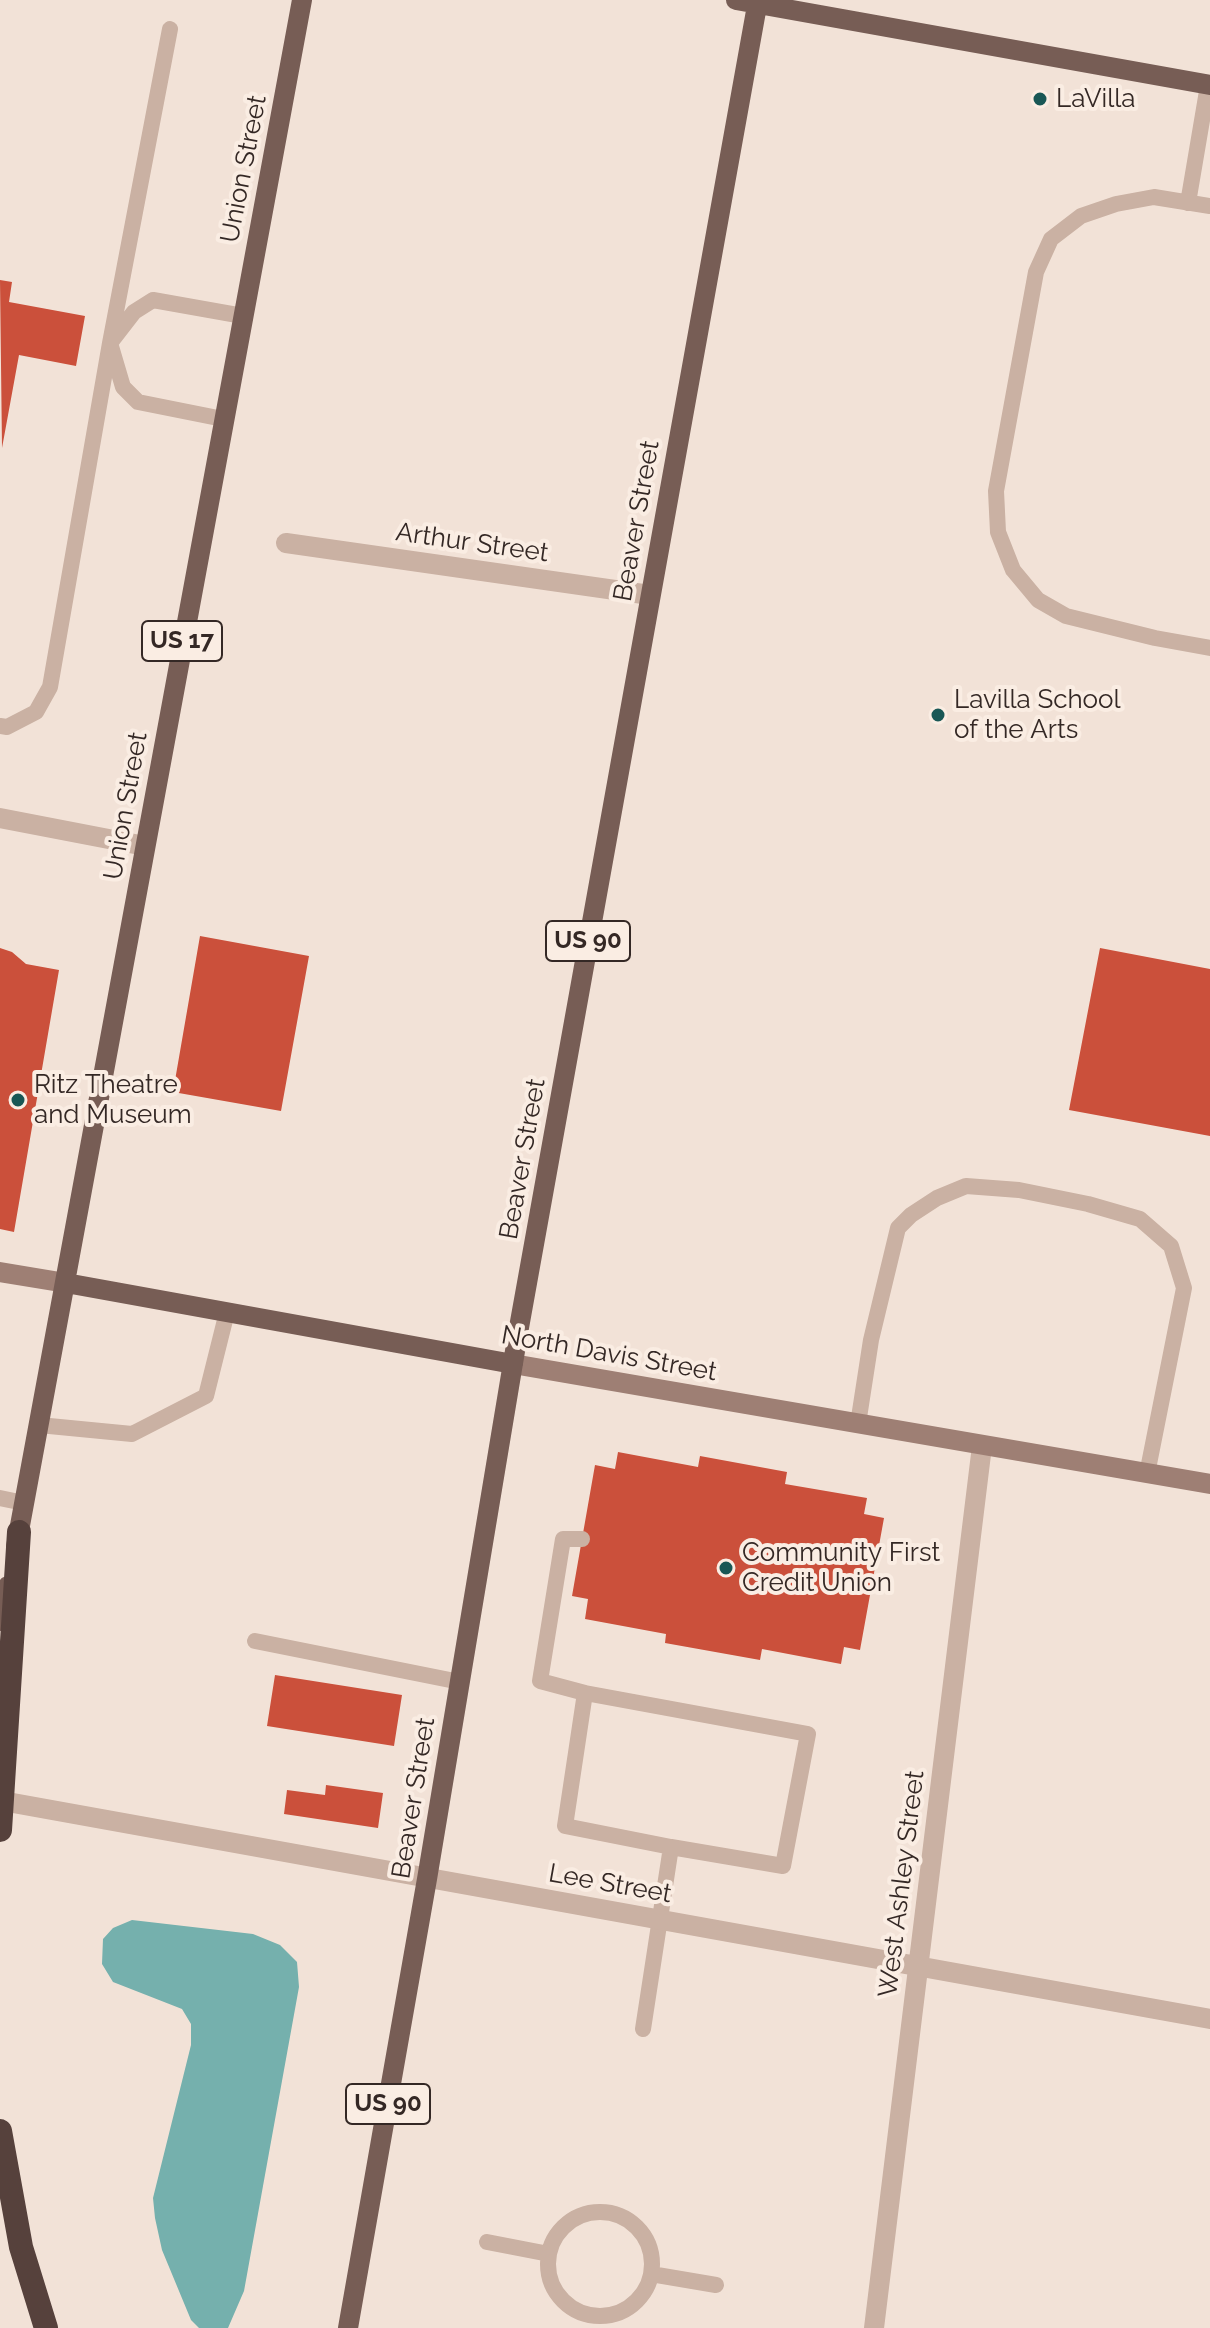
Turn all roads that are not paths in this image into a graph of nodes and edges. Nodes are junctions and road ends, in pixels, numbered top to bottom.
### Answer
1 (302, 0) edge
2 (736, 0) edge
3 (757, 2) edge
4 (170, 29) dead end
5 (1209, 80) edge
6 (1188, 203) junction
7 (1210, 206) edge
8 (243, 316) junction
9 (110, 343) junction
10 (223, 419) junction
11 (286, 543) dead end
12 (650, 595) junction
13 (1210, 648) edge
14 (0, 726) edge
15 (0, 818) edge
16 (145, 846) junction
17 (0, 1272) edge
18 (66, 1283) junction
19 (227, 1312) junction
20 (513, 1364) junction
21 (858, 1424) junction
22 (39, 1425) junction
23 (982, 1446) junction
24 (1147, 1474) junction
25 (1210, 1484) edge
26 (0, 1498) edge
27 (24, 1503) junction
28 (19, 1532) junction
29 (582, 1539) dead end
30 (0, 1621) edge
31 (255, 1641) dead end
32 (460, 1682) junction
33 (585, 1693) junction
34 (2, 1801) junction
35 (0, 1830) edge
36 (671, 1847) junction
37 (427, 1879) junction
38 (660, 1919) junction
39 (919, 1967) junction
40 (1210, 2019) edge
41 (643, 2029) dead end
42 (0, 2131) edge
43 (487, 2242) dead end
44 (549, 2254) junction
45 (651, 2274) junction
46 (716, 2285) dead end
47 (46, 2328) edge
48 (348, 2328) edge
49 (874, 2328) edge

1 - 8 main road, Union Street / US 17
2 - 3 main road
3 - 5 main road
3 - 12 main road, Beaver Street / US 90
4 - 9 lane
5 - 6 lane
6 - 7 lane
6 - 13 lane
8 - 9 lane
8 - 10 main road, Union Street / US 17
9 - 10 lane
9 - 14 lane
10 - 16 main road, Union Street / US 17
11 - 12 street, Arthur Street
12 - 20 main road, Beaver Street / US 90
15 - 16 street
16 - 18 main road, Union Street / US 17
17 - 18 street, North Davis Street
18 - 19 main road, North Davis Street
18 - 22 main road, Union Street / US 17
19 - 20 main road, North Davis Street
19 - 22 lane
20 - 21 street, North Davis Street
20 - 32 main road, Beaver Street / US 90
21 - 23 street, North Davis Street
21 - 24 lane
22 - 27 main road, Union Street / US 17
23 - 24 street, North Davis Street
23 - 39 street, West Ashley Street
24 - 25 street, North Davis Street
26 - 27 lane
27 - 28 main road, Union Street / US 17
28 - 30 main road, Union Street
28 - 34 highway, US 17
29 - 33 lane
31 - 32 lane
32 - 37 main road, Beaver Street / US 90
33 - 36 lane
33 - 36 lane
34 - 35 highway, US 17
34 - 37 street, Lee Street
36 - 38 lane
37 - 38 street, Lee Street
37 - 48 main road, Beaver Street / US 90
38 - 39 street, Lee Street
38 - 41 lane
39 - 40 street, Lee Street
39 - 49 street, West Ashley Street
42 - 47 highway
43 - 44 lane
44 - 45 lane
44 - 45 lane
45 - 46 lane

